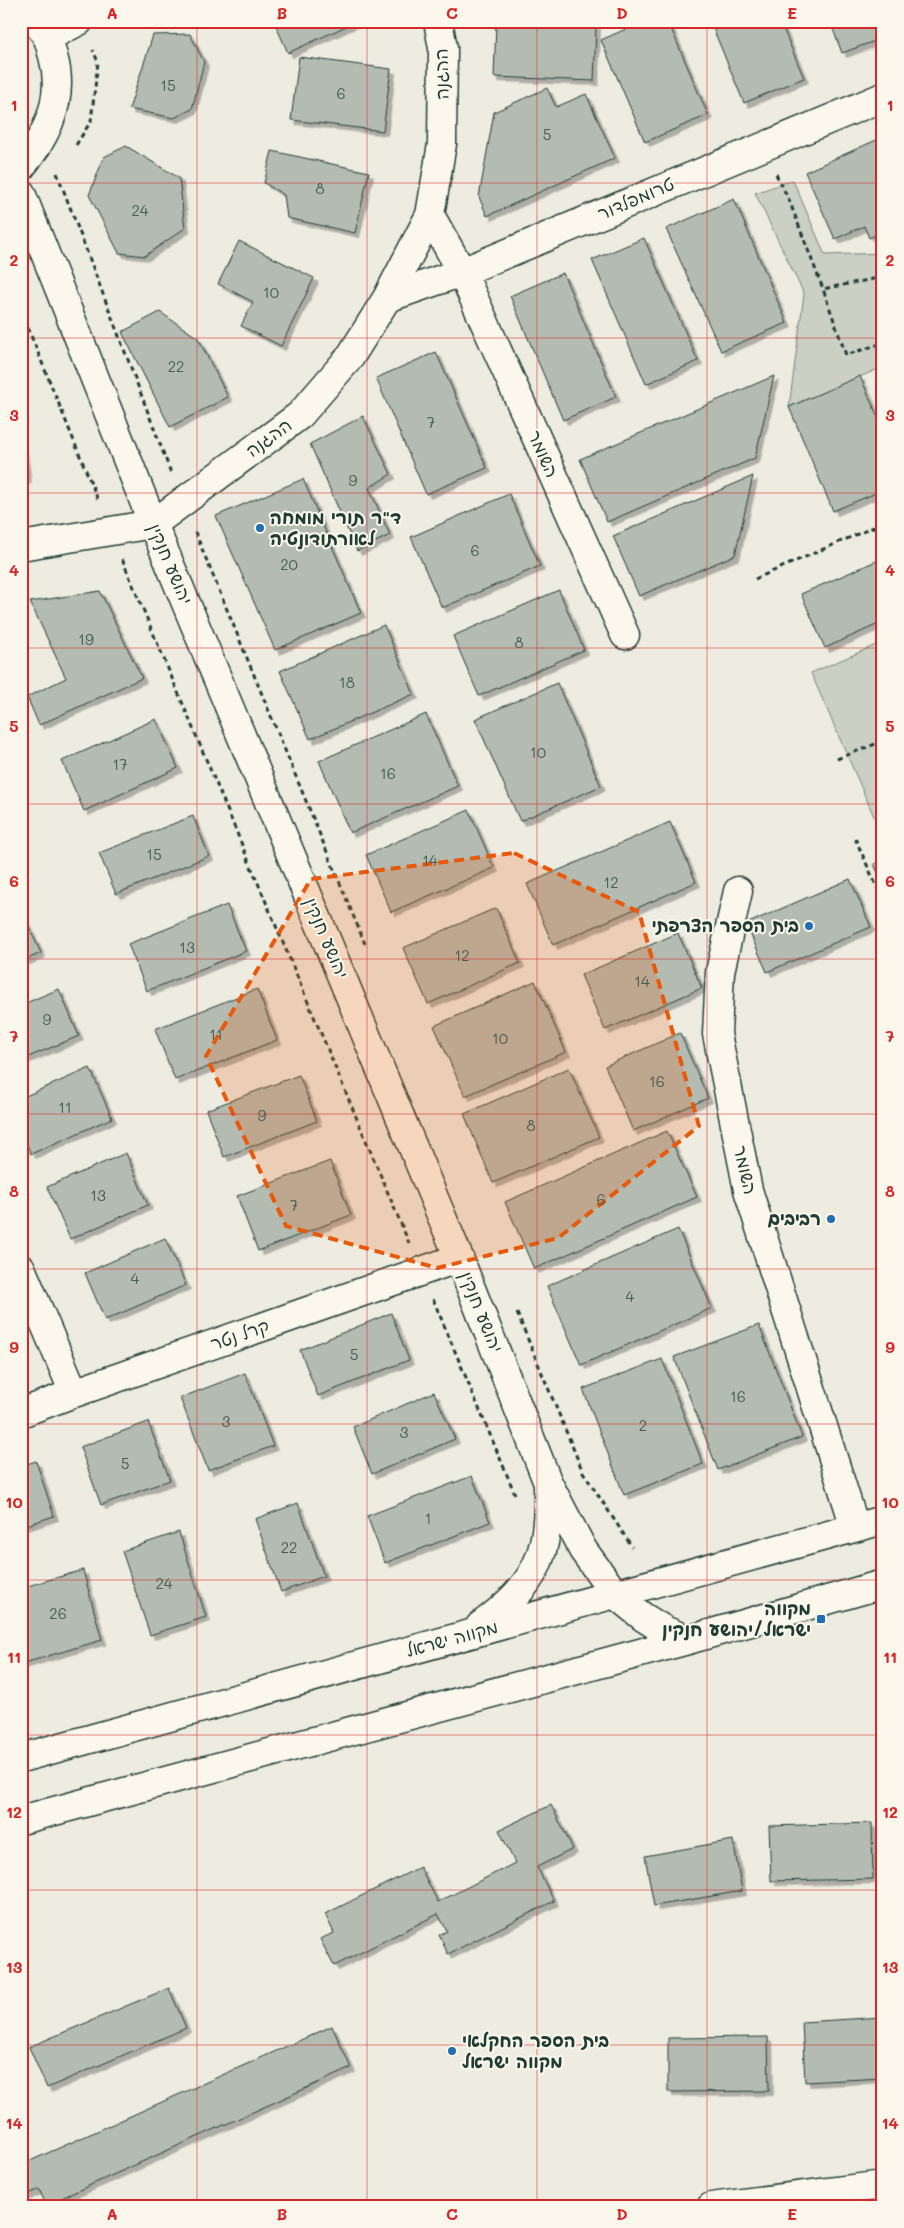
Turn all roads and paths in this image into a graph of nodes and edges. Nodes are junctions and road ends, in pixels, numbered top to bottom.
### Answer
1 (79, 21) edge
2 (438, 21) edge
3 (42, 29) edge
4 (883, 97) edge
5 (764, 145) junction
6 (21, 167) edge
7 (56, 174) dead end
8 (21, 193) edge
9 (430, 215) junction
10 (462, 272) junction
11 (883, 277) edge
12 (823, 289) junction
13 (387, 298) junction
14 (21, 311) edge
15 (883, 343) edge
16 (182, 502) junction
17 (883, 523) edge
18 (153, 524) junction
19 (110, 531) junction
20 (21, 546) edge
21 (755, 579) dead end
22 (625, 635) dead end
23 (883, 741) edge
24 (836, 759) dead end
25 (855, 838) dead end
26 (738, 891) dead end
27 (883, 901) edge
28 (366, 945) dead end
29 (459, 1258) junction
30 (21, 1268) edge
31 (422, 1271) junction
32 (514, 1306) dead end
33 (74, 1393) junction
34 (21, 1413) edge
35 (548, 1483) junction
36 (516, 1495) dead end
37 (883, 1520) edge
38 (855, 1527) junction
39 (632, 1547) dead end
40 (883, 1584) edge
41 (616, 1595) junction
42 (469, 1634) junction
43 (688, 1640) junction
44 (21, 1758) edge
45 (21, 1820) edge
46 (883, 2185) edge
47 (711, 2207) edge

1 - 3 street
2 - 9 street, ההגנה
3 - 6 street
4 - 5 street, טרומפלדור
5 - 10 street, טרומפלדור
5 - 12 path
7 - 16 path
8 - 18 street, יהושע חנקין
9 - 10 street
9 - 13 street, ההגנה
10 - 13 street, טרומפלדור
10 - 22 street, השומר
11 - 12 path
12 - 15 path
13 - 16 street, ההגנה
14 - 19 path
16 - 18 street, ההגנה
16 - 28 path
17 - 21 path
18 - 19 street, ההגנה
18 - 29 street, יהושע חנקין
19 - 20 street, ההגנה
19 - 31 path
23 - 24 path
25 - 27 path
26 - 38 street, השומר
29 - 31 street, קרל נטר
29 - 35 street, יהושע חנקין
30 - 33 street
31 - 33 street, קרל נטר
31 - 36 path
32 - 39 path
33 - 34 street, קרל נטר
35 - 41 street, יהושע חנקין
35 - 42 street
37 - 38 street, מקווה ישראל
38 - 41 street, מקווה ישראל
40 - 43 street
41 - 42 street, מקווה ישראל
41 - 43 street, יהושע חנקין
42 - 44 street, מקווה ישראל
43 - 45 street
46 - 47 street

